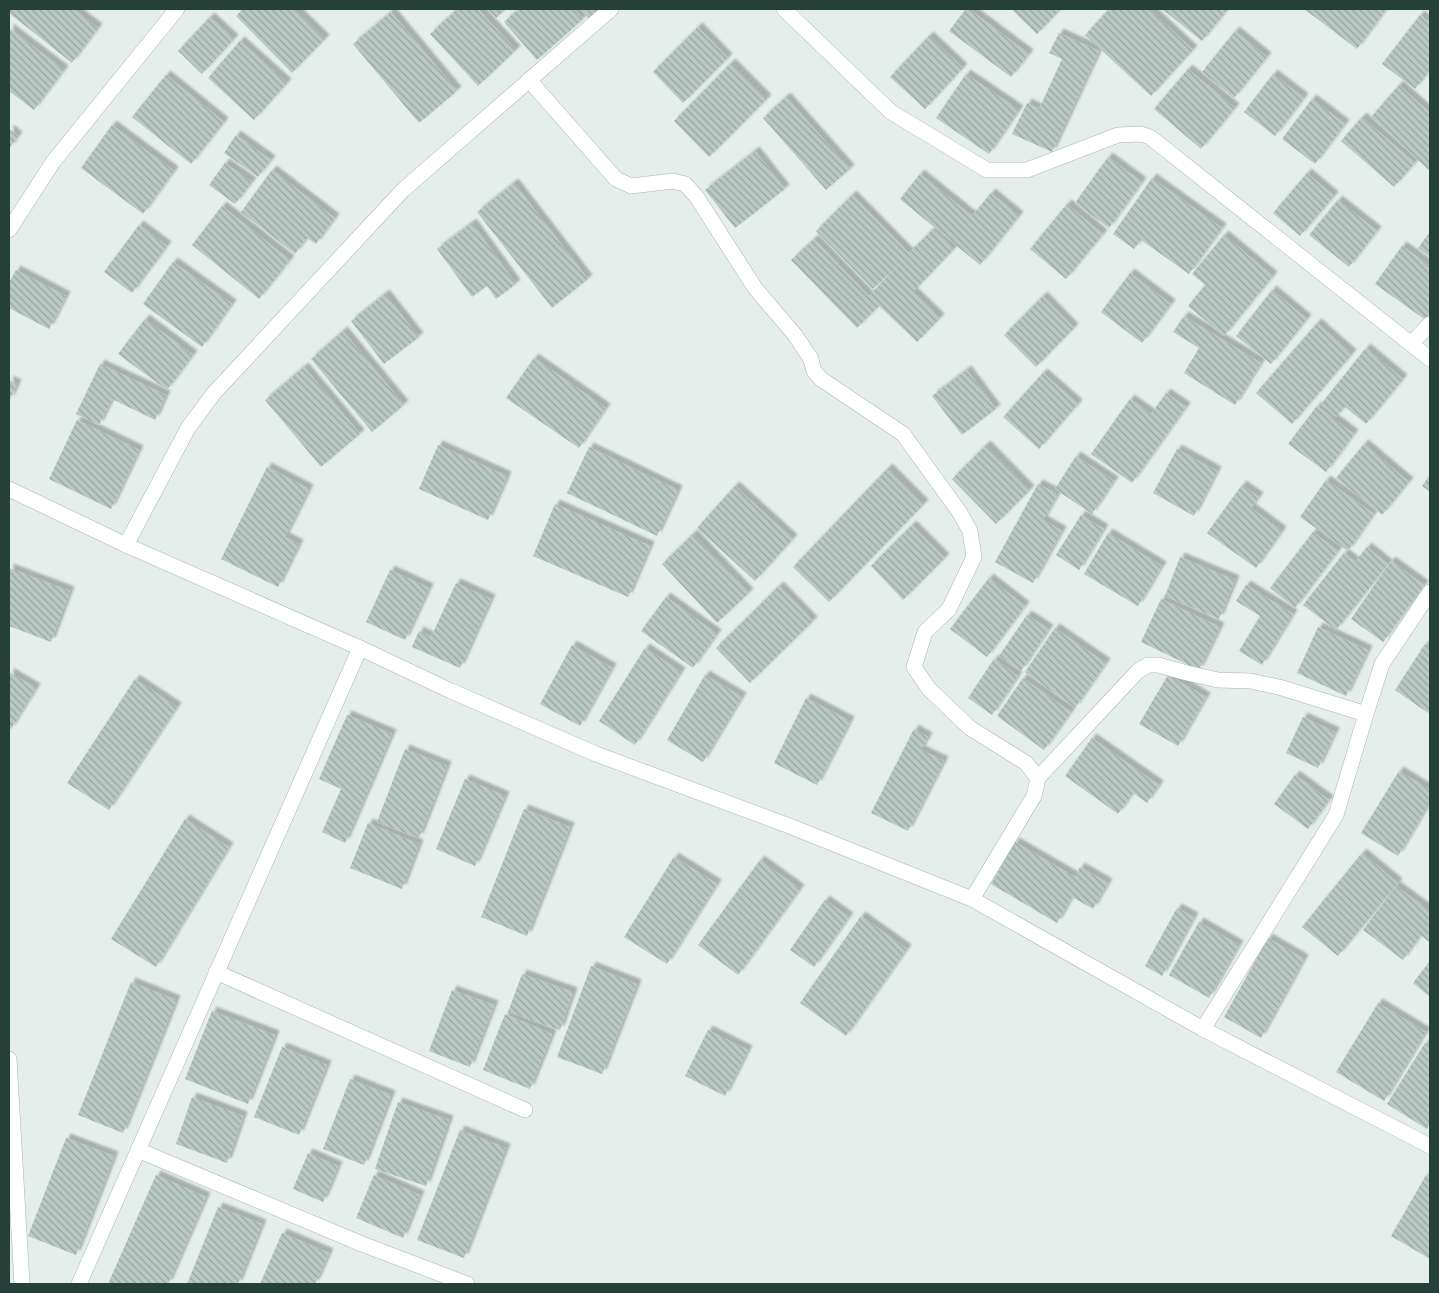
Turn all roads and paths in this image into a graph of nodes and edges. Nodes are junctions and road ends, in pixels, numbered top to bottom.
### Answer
1 (177, 9) edge
2 (611, 9) edge
3 (784, 9) edge
4 (529, 80) junction
5 (9, 230) edge
6 (1430, 324) edge
7 (1411, 344) junction
8 (1430, 359) edge
9 (9, 489) edge
10 (126, 545) junction
11 (1430, 592) edge
12 (360, 648) junction
13 (1366, 714) junction
14 (1038, 778) junction
15 (972, 899) junction
16 (216, 972) junction
17 (1203, 1029) junction
18 (9, 1059) edge
19 (525, 1110) dead end
20 (1430, 1146) edge
21 (138, 1150) junction
22 (22, 1284) edge
23 (79, 1284) edge
24 (467, 1284) edge

1 - 5 street
2 - 4 street
3 - 7 street
4 - 10 street
4 - 14 street
6 - 7 street
7 - 8 street
9 - 10 street
10 - 12 street
11 - 13 street
12 - 15 street
12 - 16 street
13 - 14 street
13 - 17 street
14 - 15 street
15 - 17 street
16 - 19 street
16 - 21 street
17 - 20 street
18 - 22 street
21 - 23 street
21 - 24 street

